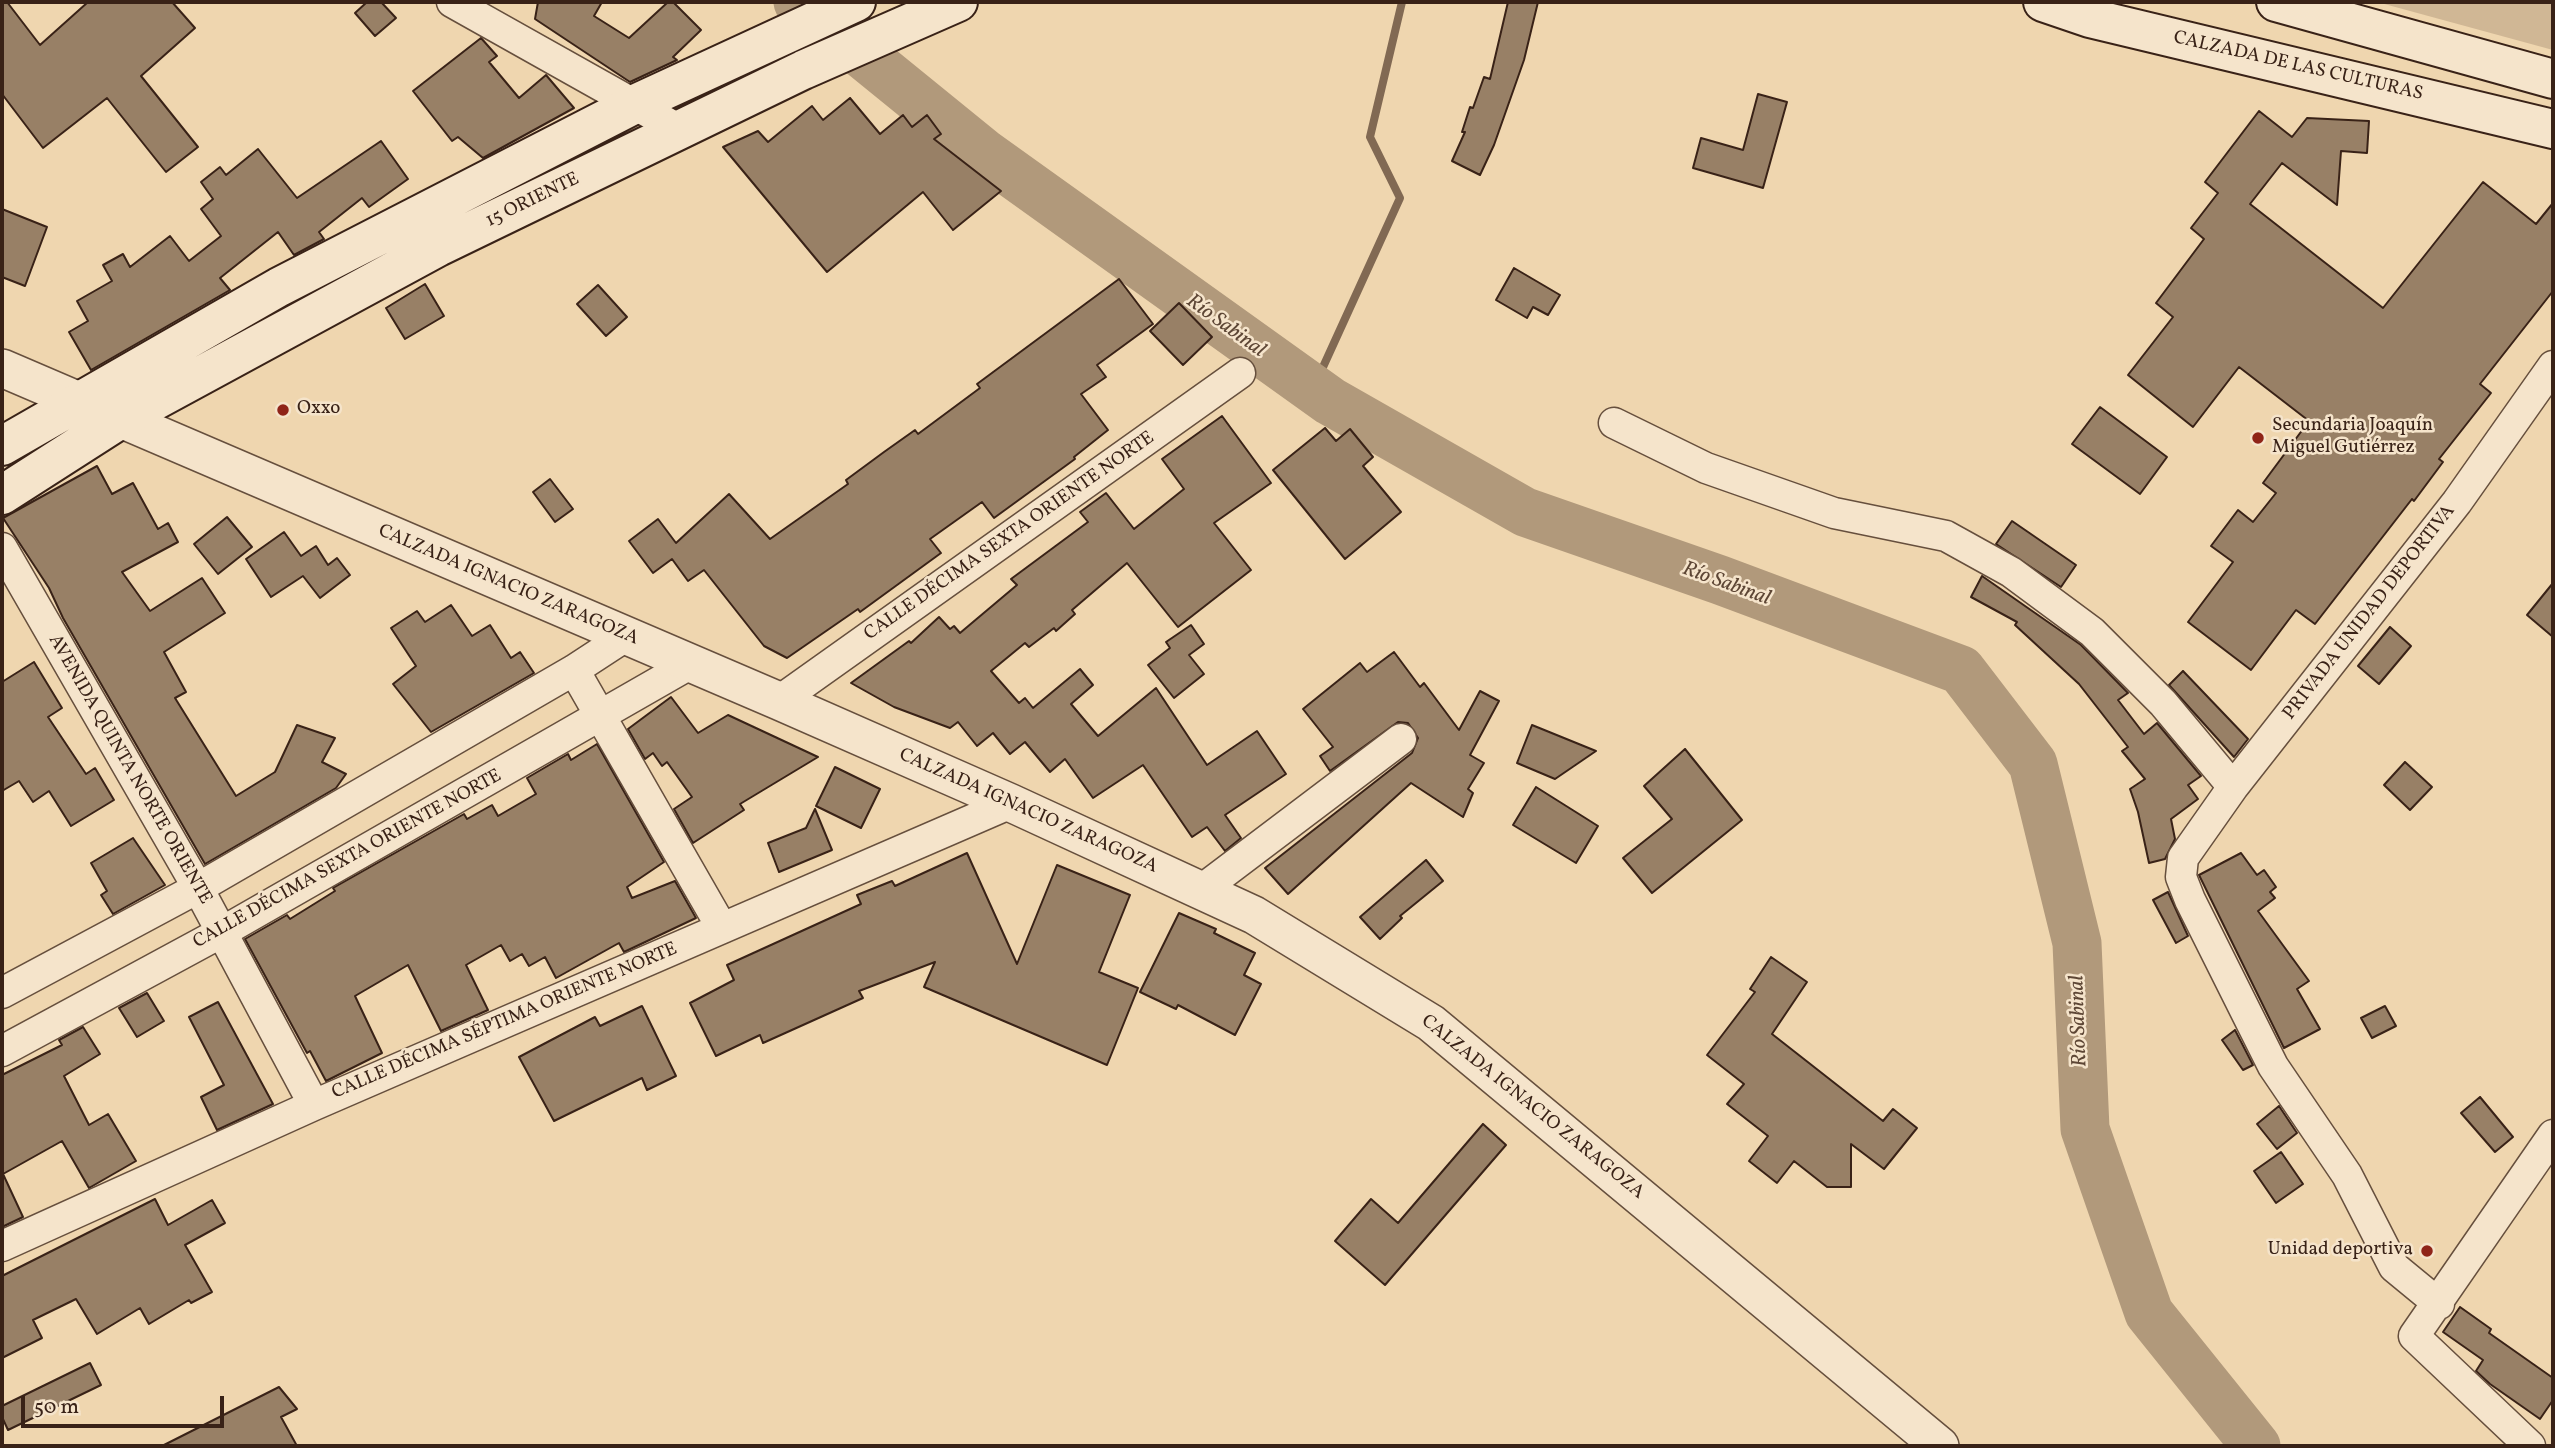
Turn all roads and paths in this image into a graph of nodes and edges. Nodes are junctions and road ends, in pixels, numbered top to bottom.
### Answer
1 (452, 2) edge
2 (856, 2) edge
3 (2043, 2) edge
4 (2276, 2) edge
5 (952, 4) edge
6 (2553, 79) edge
7 (637, 103) junction
8 (2553, 129) edge
9 (680, 130) junction
10 (2553, 366) edge
11 (2, 368) edge
12 (1240, 373) dead end
13 (80, 402) junction
14 (119, 420) junction
15 (1614, 424) dead end
16 (2, 446) edge
17 (2, 495) edge
18 (2, 548) edge
19 (626, 636) junction
20 (690, 663) junction
21 (574, 670) junction
22 (779, 701) junction
23 (600, 718) junction
24 (1401, 739) dead end
25 (2233, 787) junction
26 (1011, 803) junction
27 (198, 888) junction
28 (1200, 891) junction
29 (722, 928) junction
30 (222, 932) junction
31 (2, 993) edge
32 (2, 1051) edge
33 (314, 1105) junction
34 (2553, 1135) edge
35 (2, 1246) edge
36 (2439, 1304) junction
37 (1940, 1446) edge
38 (2529, 1446) edge

1 - 7 street
2 - 7 main road, 15 ORIENTE
3 - 8 main road, CALZADA DE LAS CULTURAS
4 - 6 main road
5 - 9 main road, 15 ORIENTE
7 - 9 street
7 - 13 main road, 15 ORIENTE
9 - 14 main road, 15 ORIENTE
10 - 25 street, PRIVADA UNIDAD DEPORTIVA
11 - 13 street, CALZADA IGNACIO ZARAGOZA
12 - 22 street, CALLE DÉCIMA SEXTA ORIENTE NORTE
13 - 14 street, CALZADA IGNACIO ZARAGOZA
13 - 16 main road, 15 ORIENTE
14 - 17 main road, 15 ORIENTE
14 - 19 street, CALZADA IGNACIO ZARAGOZA
15 - 25 street
18 - 27 street, AVENIDA QUINTA NORTE ORIENTE
19 - 20 street, CALZADA IGNACIO ZARAGOZA
19 - 21 street
20 - 22 street, CALZADA IGNACIO ZARAGOZA
20 - 23 street, CALLE DÉCIMA SEXTA ORIENTE NORTE
21 - 23 street
21 - 27 street
22 - 26 street, CALZADA IGNACIO ZARAGOZA
23 - 29 street
23 - 30 street, CALLE DÉCIMA SEXTA ORIENTE NORTE
24 - 28 street
25 - 36 street, PRIVADA UNIDAD DEPORTIVA
26 - 28 street, CALZADA IGNACIO ZARAGOZA
26 - 29 street, CALLE DÉCIMA SÉPTIMA ORIENTE NORTE
27 - 30 street, AVENIDA QUINTA NORTE ORIENTE
27 - 31 street
28 - 37 street, CALZADA IGNACIO ZARAGOZA
29 - 33 street, CALLE DÉCIMA SÉPTIMA ORIENTE NORTE
30 - 32 street, CALLE DÉCIMA SEXTA ORIENTE NORTE
30 - 33 street, AVENIDA QUINTA NORTE ORIENTE
33 - 35 street, CALLE DÉCIMA SÉPTIMA ORIENTE NORTE
34 - 36 street
36 - 38 street

